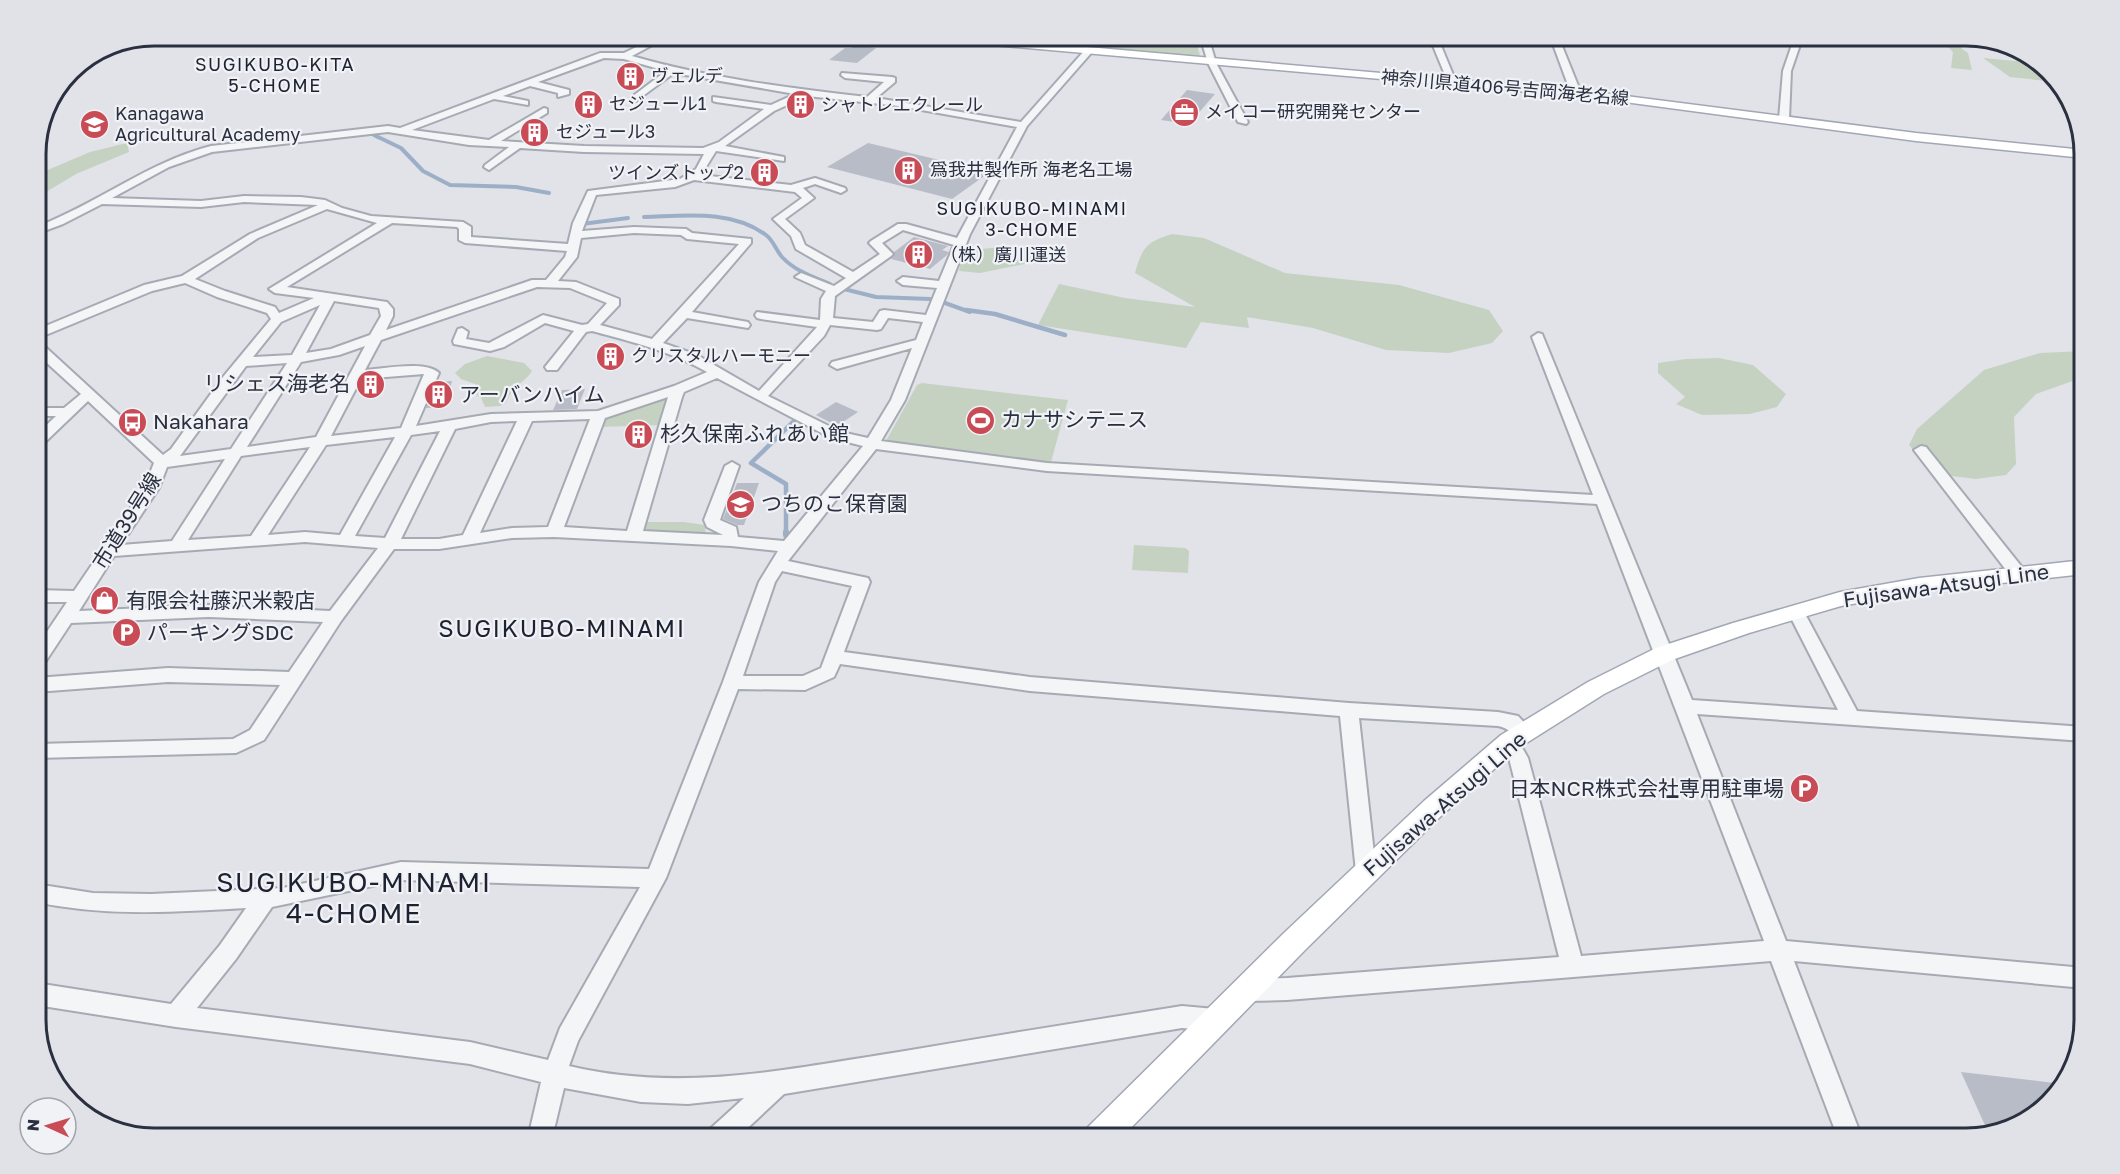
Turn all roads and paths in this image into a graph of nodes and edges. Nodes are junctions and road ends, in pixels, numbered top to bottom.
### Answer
1 (645, 46) edge
2 (1027, 46) edge
3 (1207, 46) edge
4 (1437, 46) edge
5 (1558, 46) edge
6 (1795, 46) edge
7 (1088, 52) junction
8 (625, 56) junction
9 (1212, 63) junction
10 (672, 70) junction
11 (845, 75) dead end
12 (1452, 82) junction
13 (530, 83) junction
14 (807, 93) junction
15 (1576, 93) junction
16 (493, 95) junction
17 (561, 95) dead end
18 (636, 98) dead end
19 (715, 99) dead end
20 (867, 101) junction
21 (525, 103) dead end
22 (773, 108) junction
23 (544, 111) dead end
24 (1784, 119) junction
25 (1243, 122) dead end
26 (1023, 125) junction
27 (403, 130) junction
28 (491, 143) junction
29 (518, 145) junction
30 (714, 149) junction
31 (2073, 153) edge
32 (780, 159) dead end
33 (489, 167) dead end
34 (692, 177) junction
35 (793, 188) junction
36 (841, 190) dead end
37 (102, 201) junction
38 (327, 205) junction
39 (388, 221) junction
40 (47, 227) edge
41 (575, 235) junction
42 (960, 243) junction
43 (572, 248) junction
44 (801, 277) dead end
45 (853, 277) junction
46 (186, 279) junction
47 (903, 281) dead end
48 (551, 282) junction
49 (944, 285) junction
50 (834, 290) junction
51 (328, 297) junction
52 (684, 314) junction
53 (761, 315) dead end
54 (277, 319) junction
55 (930, 319) junction
56 (825, 323) junction
57 (744, 325) dead end
58 (587, 328) junction
59 (47, 330) edge
60 (462, 332) dead end
61 (377, 337) junction
62 (1538, 337) dead end
63 (921, 342) junction
64 (655, 344) junction
65 (47, 356) edge
66 (296, 359) junction
67 (242, 362) junction
68 (837, 365) dead end
69 (552, 367) dead end
70 (717, 373) junction
71 (356, 375) junction
72 (679, 390) junction
73 (89, 394) junction
74 (760, 397) junction
75 (47, 412) edge
76 (68, 412) junction
77 (599, 415) junction
78 (526, 418) junction
79 (450, 426) junction
80 (47, 432) edge
81 (404, 432) junction
82 (321, 441) junction
83 (872, 444) junction
84 (1920, 450) dead end
85 (236, 454) junction
86 (161, 463) junction
87 (732, 466) dead end
88 (1604, 500) junction
89 (554, 532) junction
90 (634, 536) junction
91 (345, 540) junction
92 (469, 540) junction
93 (731, 541) junction
94 (255, 542) junction
95 (390, 544) junction
96 (176, 547) junction
97 (110, 551) junction
98 (782, 555) junction
99 (2073, 568) edge
100 (2019, 575) junction
101 (47, 596) edge
102 (80, 597) junction
103 (1796, 612) junction
104 (66, 617) junction
105 (335, 617) junction
106 (47, 646) edge
107 (1664, 654) junction
108 (834, 657) junction
109 (293, 679) junction
110 (732, 682) junction
111 (47, 684) edge
112 (1685, 705) junction
113 (1349, 710) junction
114 (1851, 717) junction
115 (1515, 732) junction
116 (2074, 733) edge
117 (47, 751) edge
118 (1366, 872) junction
119 (656, 878) junction
120 (47, 895) edge
121 (266, 898) junction
122 (1779, 950) junction
123 (1572, 965) junction
124 (2074, 977) edge
125 (1246, 990) junction
126 (47, 996) edge
127 (176, 1016) junction
128 (1215, 1020) junction
129 (555, 1073) junction
130 (778, 1083) junction
131 (543, 1127) edge
132 (731, 1127) edge
133 (1110, 1127) edge
134 (1846, 1127) edge

1 - 8 street
2 - 7 main road, 神奈川県道406号吉岡海老名線
3 - 9 street
4 - 12 street
5 - 15 street
6 - 24 street
7 - 9 main road, 神奈川県道406号吉岡海老名線
7 - 26 street
8 - 10 street
8 - 13 street
9 - 12 main road, 神奈川県道406号吉岡海老名線
9 - 25 street
10 - 14 street
10 - 18 street
11 - 20 street
12 - 15 main road, 神奈川県道406号吉岡海老名線
13 - 16 street
13 - 17 street
14 - 20 street
14 - 22 street
15 - 24 main road, 神奈川県道406号吉岡海老名線
16 - 21 street
16 - 27 street
19 - 22 street
20 - 26 street
22 - 30 street
23 - 28 street
24 - 31 main road, 神奈川県道406号吉岡海老名線
26 - 42 street
27 - 28 street
27 - 37 street
28 - 29 street
29 - 30 street
29 - 33 street
30 - 32 street
30 - 34 street
34 - 35 street
34 - 41 street
35 - 36 street
35 - 45 street
37 - 38 street
37 - 40 street
38 - 39 street
38 - 46 street
39 - 43 street
39 - 51 street
41 - 43 street
41 - 52 street
42 - 45 street
42 - 49 street
43 - 48 street
44 - 50 street
45 - 50 street
46 - 54 street
46 - 59 street
47 - 49 street
48 - 58 street
48 - 61 street
49 - 55 street
50 - 56 street
51 - 54 street
51 - 61 street
51 - 66 street
52 - 57 street
52 - 64 street
53 - 56 street
54 - 67 street
55 - 56 street
55 - 63 street
56 - 74 street
58 - 60 street
58 - 64 street
58 - 69 street
61 - 66 street
61 - 71 street
62 - 88 street
63 - 68 street
63 - 83 street
64 - 70 street
65 - 73 street, 市道39号線
66 - 67 street
66 - 85 street
67 - 86 street
70 - 72 street
70 - 74 street
71 - 81 street
71 - 82 street
72 - 77 street
72 - 90 street
73 - 76 street
73 - 86 street, 市道39号線
74 - 83 street
75 - 76 street
76 - 80 street
77 - 78 street
77 - 89 street
78 - 79 street
78 - 92 street
79 - 81 street
79 - 95 street
81 - 82 street
81 - 91 street
82 - 85 street
82 - 94 street
83 - 88 street
83 - 98 street
84 - 100 street
85 - 86 street
85 - 96 street
86 - 97 street, 市道39号線
87 - 93 street
88 - 107 street
89 - 90 street
89 - 92 street
90 - 93 street
91 - 94 street
91 - 95 street
92 - 95 street
93 - 98 street
94 - 96 street
95 - 105 street
96 - 97 street
97 - 102 street, 市道39号線
98 - 108 street
98 - 110 street
99 - 100 main road, Fujisawa-Atsugi Line
100 - 103 main road, Fujisawa-Atsugi Line
101 - 102 street
102 - 104 street, 市道39号線
103 - 107 main road, Fujisawa-Atsugi Line
103 - 114 street
104 - 105 street
104 - 106 street, 市道39号線
105 - 109 street
107 - 112 street
107 - 115 main road, Fujisawa-Atsugi Line
108 - 110 street
108 - 113 street
109 - 111 street
109 - 117 street
110 - 119 street
112 - 114 street
112 - 122 street
113 - 115 street
113 - 118 street
114 - 116 street
115 - 118 main road, Fujisawa-Atsugi Line
115 - 123 street
118 - 125 main road, Fujisawa-Atsugi Line
119 - 121 street
119 - 129 street
120 - 121 street
121 - 127 street
122 - 123 street
122 - 124 street
122 - 134 street
123 - 125 street
125 - 128 main road, Fujisawa-Atsugi Line
126 - 127 street
127 - 129 street
128 - 130 street
128 - 133 main road, Fujisawa-Atsugi Line
129 - 130 street
129 - 131 street
130 - 132 street

